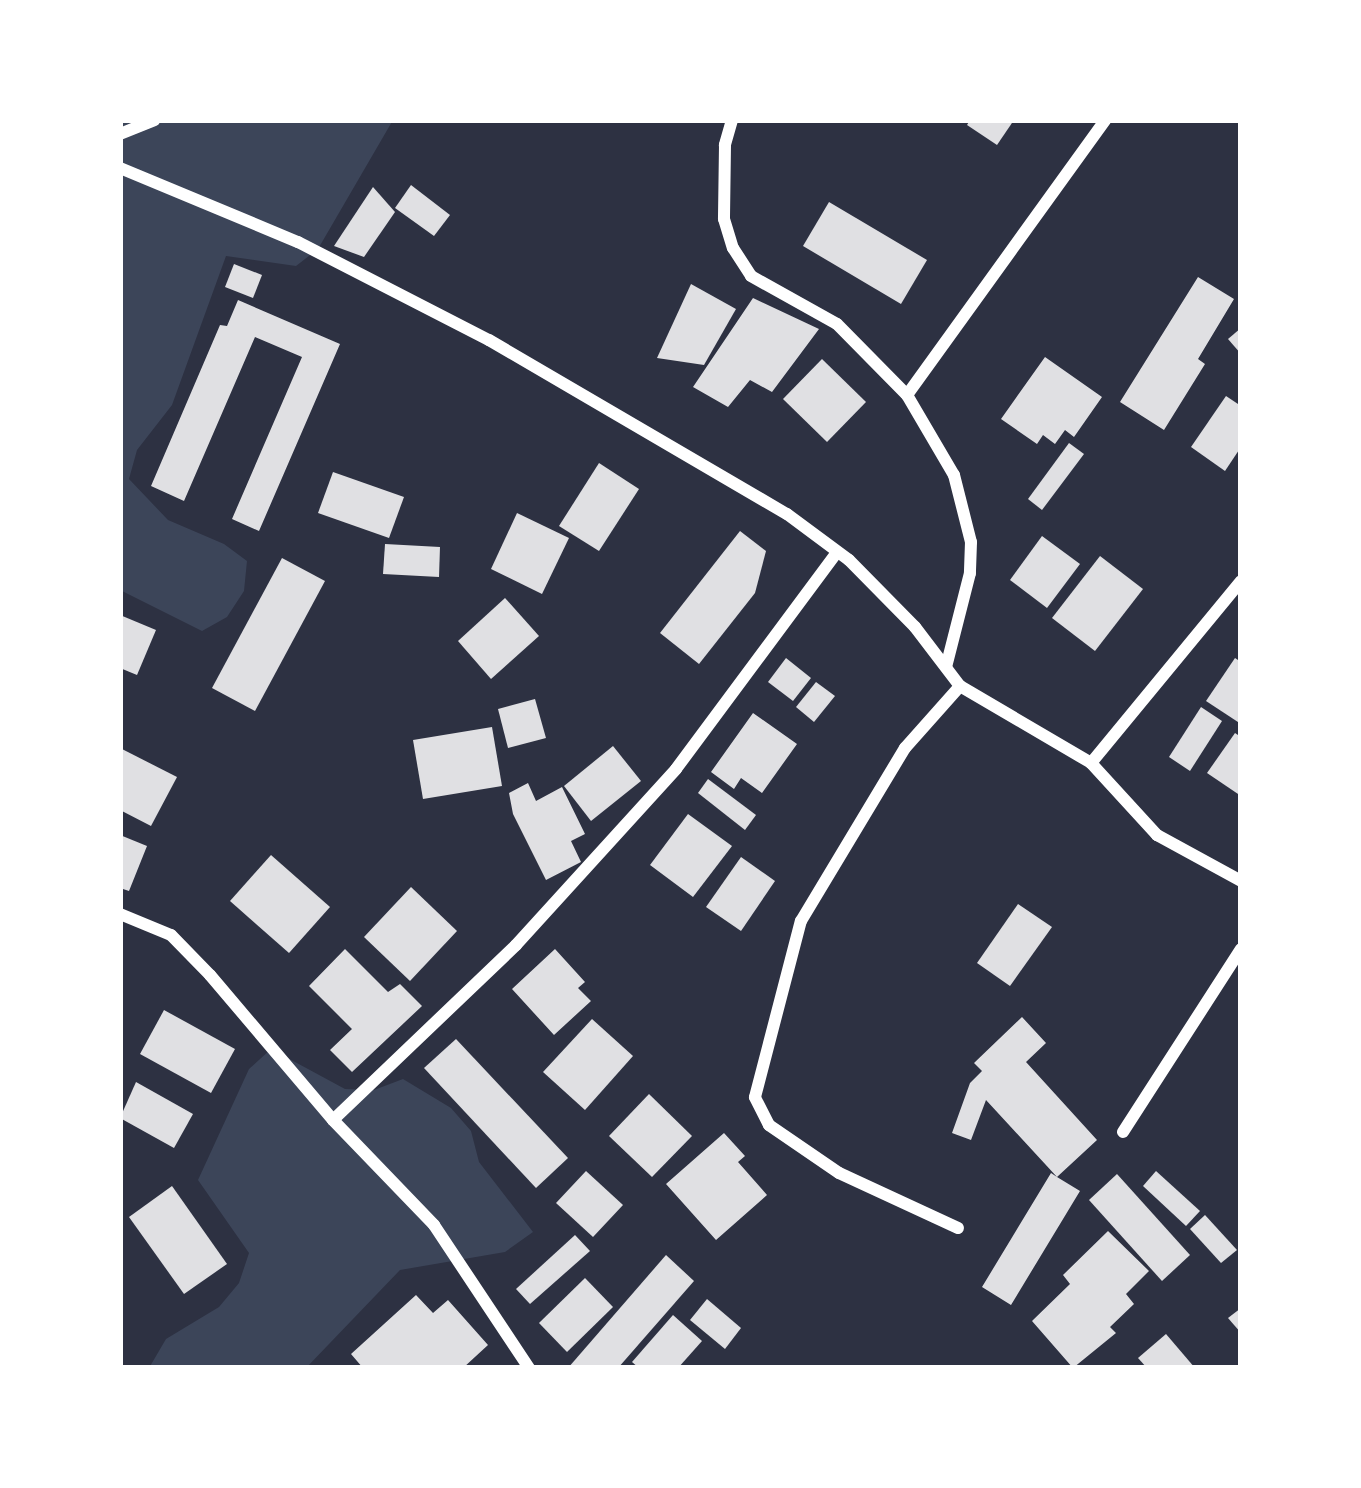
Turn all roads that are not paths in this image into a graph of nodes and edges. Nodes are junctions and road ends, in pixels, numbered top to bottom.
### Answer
1 (154, 120) edge
2 (732, 120) edge
3 (1105, 120) edge
4 (120, 134) edge
5 (120, 168) edge
6 (907, 395) junction
7 (837, 552) junction
8 (1241, 581) edge
9 (946, 668) junction
10 (960, 686) junction
11 (1091, 763) junction
12 (1241, 881) edge
13 (120, 914) edge
14 (1241, 949) edge
15 (333, 1120) junction
16 (1123, 1132) dead end
17 (958, 1228) dead end
18 (529, 1368) edge

1 - 4 street
2 - 6 street
3 - 6 street
5 - 7 street
6 - 9 street
7 - 9 street
7 - 15 street
8 - 11 street
9 - 10 street
10 - 11 street
10 - 17 street
11 - 12 street
13 - 15 street
14 - 16 street
15 - 18 street

